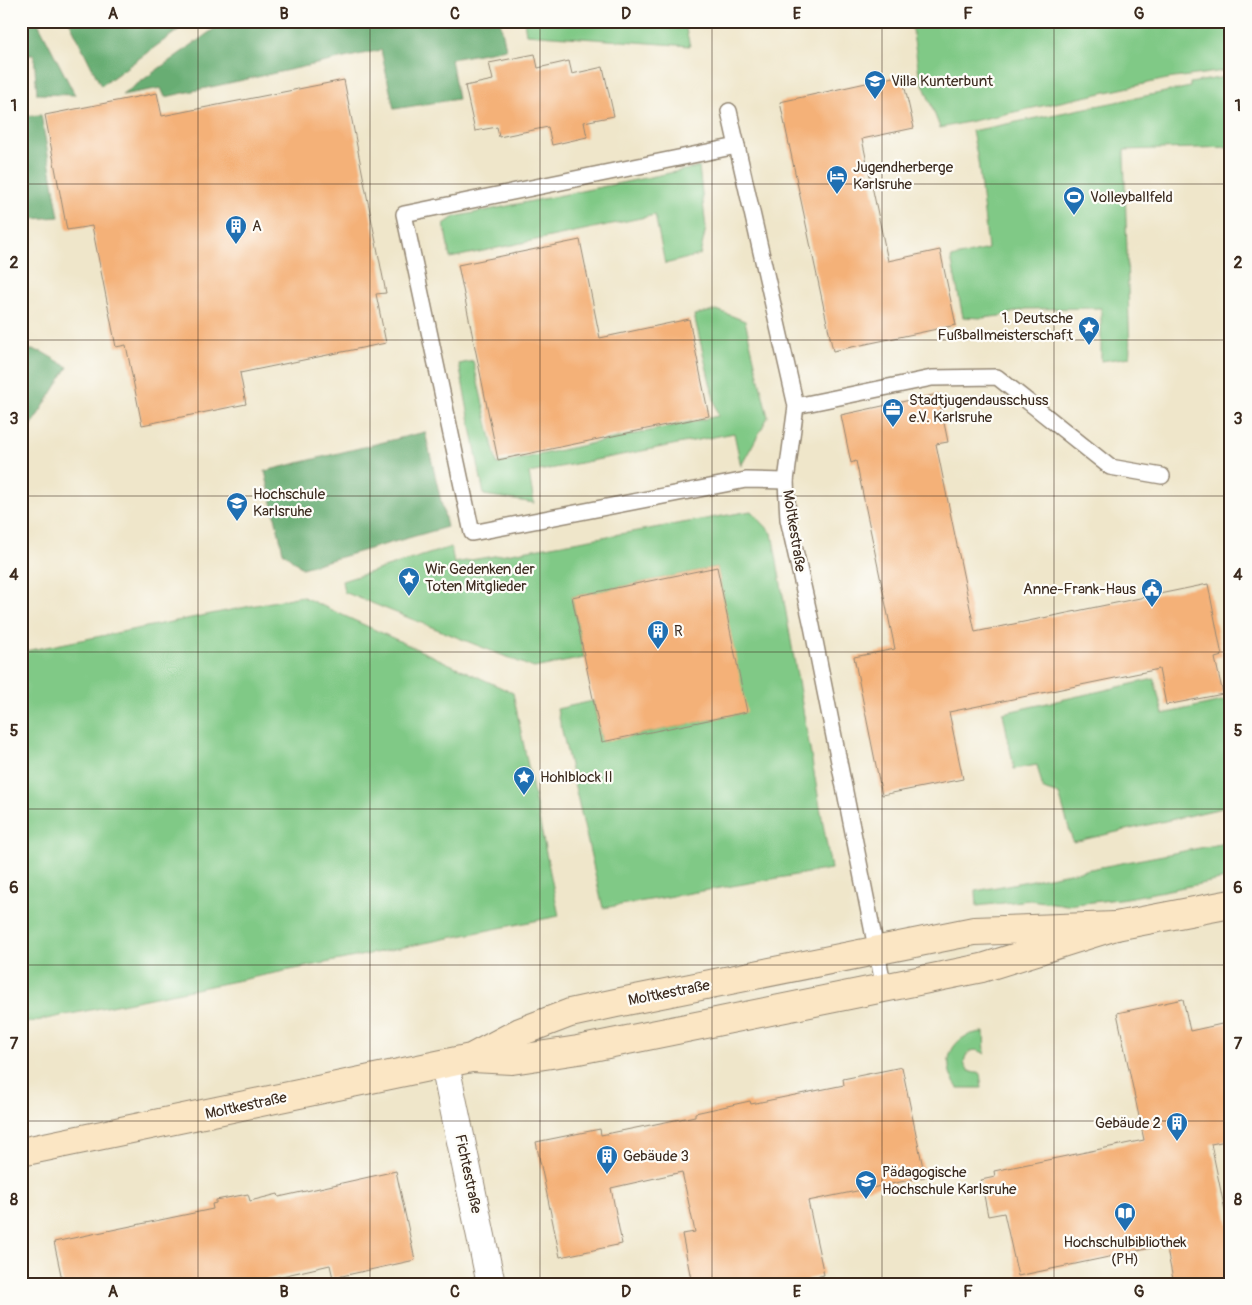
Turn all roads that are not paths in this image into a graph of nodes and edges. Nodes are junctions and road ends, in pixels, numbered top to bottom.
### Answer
1 (729, 112) dead end
2 (737, 146) junction
3 (796, 406) junction
4 (1162, 476) dead end
5 (786, 481) junction
6 (1231, 904) edge
7 (1116, 926) junction
8 (876, 951) junction
9 (884, 988) junction
10 (458, 1062) junction
11 (21, 1152) edge
12 (491, 1284) edge

1 - 2 lane, Moltkestraße
2 - 3 lane, Moltkestraße
2 - 5 lane
3 - 4 lane
3 - 5 lane, Moltkestraße
5 - 8 lane, Moltkestraße
6 - 7 main road, Moltkestraße
7 - 8 main road, Moltkestraße
7 - 9 main road, Moltkestraße
8 - 9 lane, Moltkestraße
8 - 10 main road, Moltkestraße
9 - 10 main road, Moltkestraße
10 - 11 main road, Moltkestraße
10 - 12 street, Fichtestraße

